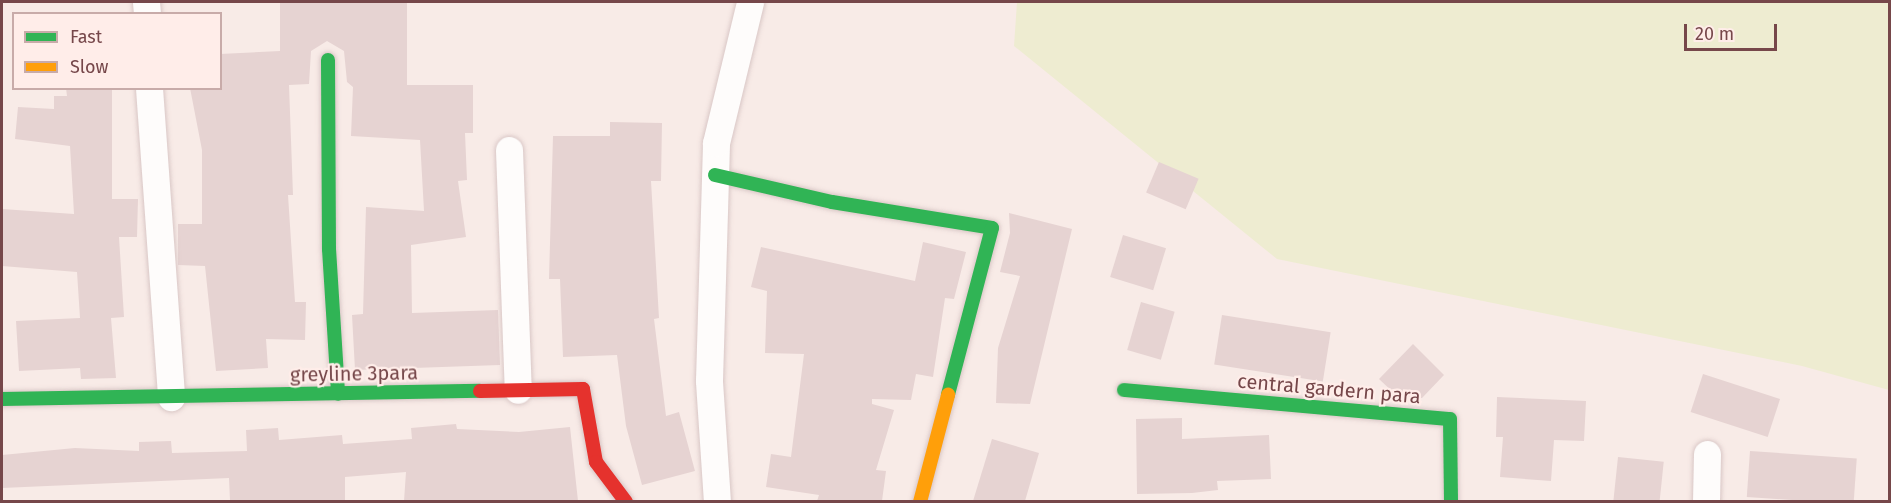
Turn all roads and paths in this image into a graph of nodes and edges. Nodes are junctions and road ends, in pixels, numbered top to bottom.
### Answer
1 (750, 2) edge
2 (328, 60) dead end
3 (149, 90) edge
4 (509, 150) dead end
5 (715, 175) junction
6 (518, 390) junction
7 (1124, 390) dead end
8 (338, 394) junction
9 (171, 397) junction
10 (2, 399) edge
11 (1707, 454) dead end
12 (626, 501) edge
13 (717, 501) edge
14 (920, 501) edge
15 (1451, 501) edge
16 (1706, 501) edge

1 - 5 street
2 - 8 street
3 - 9 street
4 - 6 street
5 - 13 street
5 - 14 street
6 - 8 street, greyline 3para
6 - 12 street, greyline 3para
7 - 15 street, central gardern para
8 - 9 street, greyline 3para
9 - 10 street, greyline 3para
11 - 16 street

